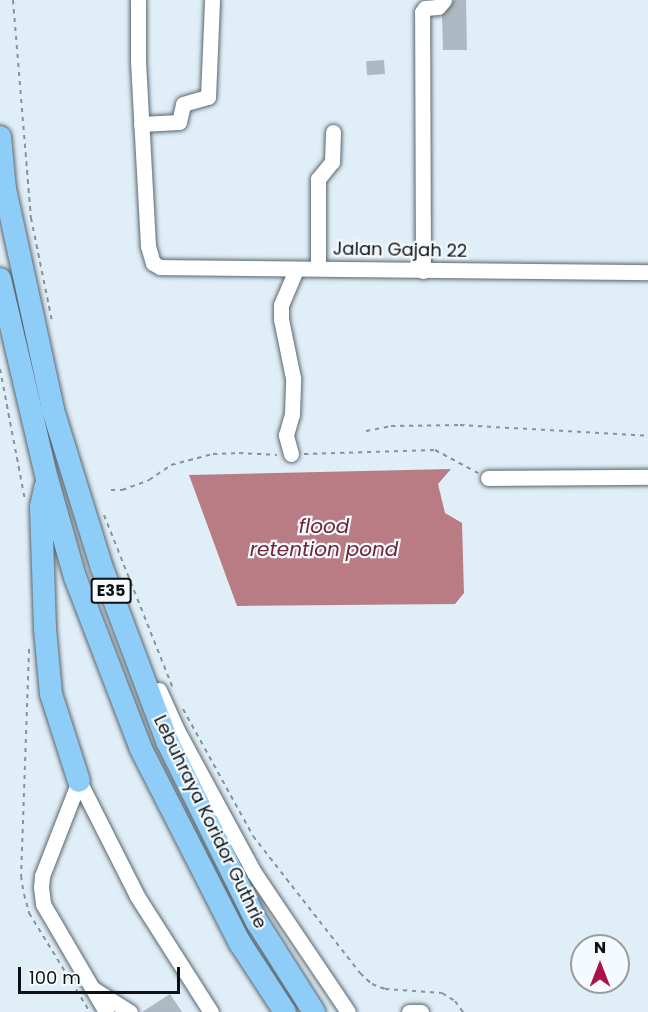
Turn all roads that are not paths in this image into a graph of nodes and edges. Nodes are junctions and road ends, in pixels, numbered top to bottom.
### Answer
1 (138, 0) edge
2 (212, 0) edge
3 (444, 0) edge
4 (141, 124) junction
5 (333, 132) dead end
6 (0, 136) edge
7 (318, 268) junction
8 (287, 269) junction
9 (423, 271) junction
10 (648, 272) edge
11 (0, 279) edge
12 (291, 454) dead end
13 (648, 477) edge
14 (488, 478) dead end
15 (47, 479) junction
16 (102, 568) junction
17 (79, 781) junction
18 (89, 986) junction
19 (106, 1012) edge
20 (130, 1012) edge
21 (211, 1012) edge
22 (285, 1012) edge
23 (314, 1012) edge
24 (348, 1012) edge
25 (409, 1012) edge
26 (421, 1012) edge

1 - 4 street
2 - 4 street
3 - 9 street
4 - 8 street, Jalan Gajah 22
5 - 7 street
6 - 16 highway, Lebuhraya Koridor Guthrie / E35
7 - 8 street, Jalan Gajah 22
7 - 9 street, Jalan Gajah 22
8 - 12 street
9 - 10 street, Jalan Gajah 22
11 - 15 highway, Lebuhraya Koridor Guthrie / E35
13 - 14 street
15 - 17 highway
15 - 22 highway, Lebuhraya Koridor Guthrie / E35
16 - 23 highway, Lebuhraya Koridor Guthrie / E35
16 - 24 street
17 - 18 street
17 - 21 street
18 - 19 street
18 - 20 street
25 - 26 street

